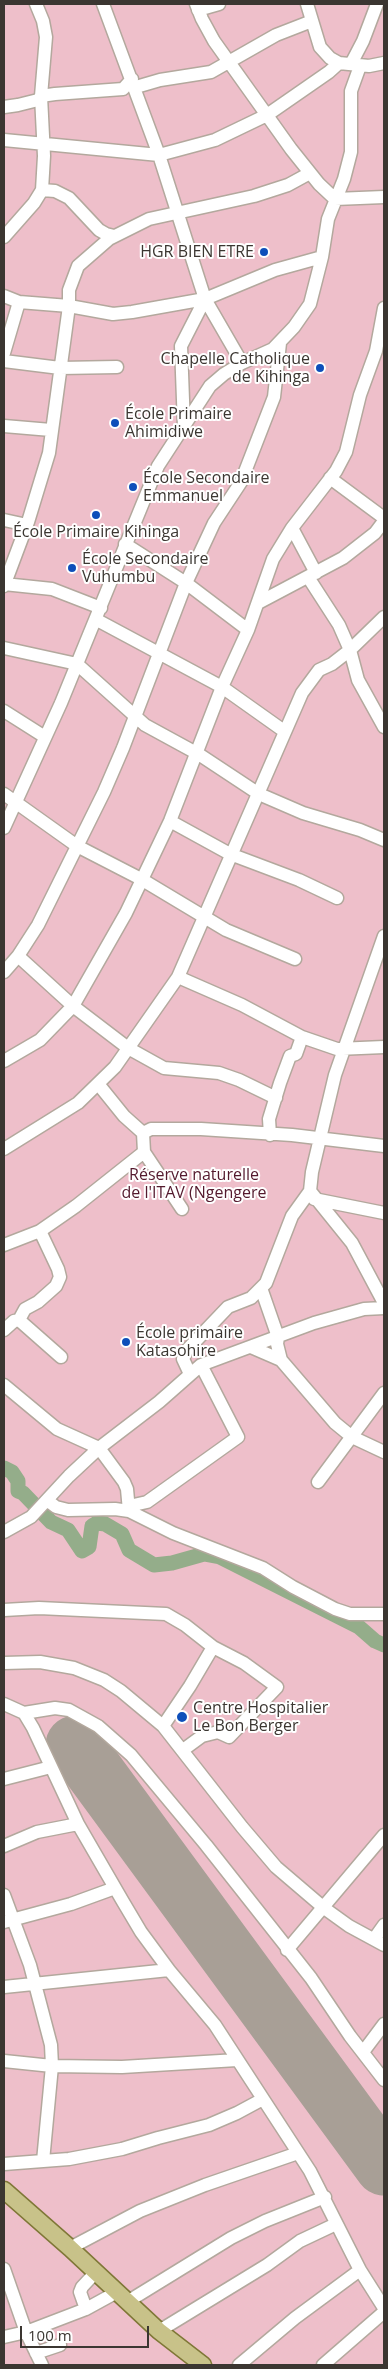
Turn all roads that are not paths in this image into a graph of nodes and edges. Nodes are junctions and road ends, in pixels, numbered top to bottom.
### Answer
1 (36, 4) edge
2 (103, 4) edge
3 (219, 4) edge
4 (307, 4) edge
5 (377, 4) edge
6 (197, 7) edge
7 (312, 22) junction
8 (384, 62) edge
9 (229, 63) junction
10 (350, 64) junction
11 (134, 83) junction
12 (42, 96) junction
13 (4, 107) edge
14 (267, 115) junction
15 (4, 140) edge
16 (44, 144) junction
17 (159, 155) junction
18 (310, 173) junction
19 (42, 190) junction
20 (384, 197) edge
21 (336, 199) junction
22 (178, 213) junction
23 (114, 236) junction
24 (4, 237) edge
25 (322, 257) junction
26 (4, 296) edge
27 (205, 300) junction
28 (19, 302) junction
29 (69, 306) junction
30 (384, 308) edge
31 (280, 343) junction
32 (380, 352) edge
33 (4, 353) edge
34 (364, 358) dead end
35 (4, 361) edge
36 (242, 363) junction
37 (117, 367) dead end
38 (60, 368) junction
39 (4, 426) edge
40 (184, 428) junction
41 (51, 430) junction
42 (330, 478) junction
43 (384, 519) edge
44 (4, 520) edge
45 (27, 525) junction
46 (292, 528) junction
47 (125, 544) junction
48 (312, 575) junction
49 (186, 583) junction
50 (4, 584) edge
51 (258, 603) junction
52 (99, 614) junction
53 (384, 617) edge
54 (248, 630) junction
55 (4, 648) edge
56 (350, 650) junction
57 (158, 653) junction
58 (77, 664) junction
59 (222, 688) junction
60 (380, 706) edge
61 (4, 710) edge
62 (384, 727) edge
63 (284, 731) junction
64 (45, 737) junction
65 (4, 794) edge
66 (259, 794) junction
67 (16, 802) junction
68 (170, 821) junction
69 (4, 828) edge
70 (384, 840) edge
71 (77, 846) junction
72 (230, 854) junction
73 (140, 879) junction
74 (337, 898) dead end
75 (204, 916) junction
76 (383, 941) edge
77 (18, 956) junction
78 (295, 959) dead end
79 (4, 972) edge
80 (178, 977) junction
81 (73, 1006) junction
82 (302, 1037) junction
83 (346, 1047) junction
84 (384, 1047) edge
85 (128, 1048) junction
86 (4, 1060) edge
87 (99, 1085) junction
88 (276, 1098) junction
89 (143, 1133) junction
90 (270, 1135) junction
91 (320, 1139) junction
92 (384, 1146) edge
93 (4, 1149) edge
94 (144, 1152) junction
95 (312, 1195) junction
96 (182, 1209) dead end
97 (384, 1213) edge
98 (40, 1231) junction
99 (4, 1245) edge
100 (261, 1288) junction
101 (384, 1304) edge
102 (384, 1308) edge
103 (19, 1320) junction
104 (4, 1330) edge
105 (278, 1336) junction
106 (251, 1347) junction
107 (61, 1357) dead end
108 (281, 1360) junction
109 (201, 1365) junction
110 (190, 1374) junction
111 (4, 1385) edge
112 (384, 1393) edge
113 (352, 1437) junction
114 (100, 1448) junction
115 (384, 1452) edge
116 (318, 1482) dead end
117 (46, 1503) junction
118 (129, 1508) junction
119 (4, 1532) edge
120 (4, 1610) edge
121 (384, 1614) edge
122 (213, 1647) junction
123 (4, 1660) edge
124 (4, 1704) edge
125 (24, 1713) junction
126 (162, 1726) junction
127 (182, 1750) junction
128 (51, 1767) junction
129 (4, 1779) edge
130 (78, 1824) junction
131 (384, 1835) edge
132 (4, 1846) edge
133 (115, 1888) junction
134 (4, 1895) edge
135 (324, 1908) junction
136 (9, 1922) edge
137 (384, 1925) edge
138 (379, 1942) edge
139 (287, 1950) junction
140 (169, 1970) junction
141 (36, 1984) junction
142 (4, 1987) edge
143 (384, 2024) edge
144 (362, 2052) junction
145 (237, 2060) junction
146 (4, 2061) edge
147 (52, 2066) junction
148 (384, 2080) edge
149 (263, 2098) junction
150 (298, 2153) junction
151 (43, 2161) junction
152 (4, 2164) edge
153 (6, 2196) edge
154 (325, 2197) junction
155 (336, 2224) junction
156 (70, 2248) junction
157 (4, 2269) edge
158 (360, 2270) junction
159 (96, 2272) junction
160 (122, 2297) junction
161 (384, 2308) edge
162 (86, 2309) junction
163 (384, 2312) edge
164 (159, 2331) junction
165 (26, 2332) junction
166 (4, 2337) edge
167 (60, 2345) dead end
168 (36, 2352) junction
169 (42, 2365) edge
170 (203, 2365) edge
171 (239, 2365) edge
172 (324, 2365) edge

1 - 12 street
2 - 11 street
3 - 6 street
4 - 7 street
5 - 10 street
6 - 9 street
7 - 9 street
7 - 10 street
8 - 10 street
9 - 11 street
9 - 14 street
10 - 14 street
10 - 21 street
11 - 12 street
11 - 17 street
12 - 13 street
12 - 16 street
14 - 17 street
14 - 18 street
15 - 16 street
16 - 17 street
16 - 19 street
17 - 22 street
18 - 21 street
18 - 22 street
19 - 23 street
19 - 24 street
20 - 21 street
21 - 25 street
22 - 23 street
22 - 27 street
23 - 29 street
25 - 27 street
25 - 31 street
26 - 28 street
27 - 29 street
27 - 36 street
27 - 40 street
28 - 29 street
28 - 33 street
29 - 38 street
30 - 32 street
31 - 36 street
31 - 49 street
32 - 34 street
32 - 42 street
35 - 38 street
36 - 40 street
37 - 38 street
38 - 41 street
39 - 41 street
40 - 47 street
41 - 45 street
42 - 43 street
42 - 46 street
43 - 48 street
44 - 45 street
45 - 50 street
46 - 48 street
46 - 51 street
47 - 49 street
47 - 52 street
48 - 51 street
48 - 56 street
49 - 54 street
49 - 57 street
50 - 52 street
51 - 54 street
52 - 57 street
52 - 58 street
53 - 56 street
54 - 59 street
55 - 58 street
56 - 60 street
56 - 63 street
57 - 59 street
57 - 71 street
58 - 64 street
58 - 66 street
59 - 63 street
59 - 68 street
60 - 62 street
61 - 64 street
63 - 66 street
64 - 67 street
65 - 67 street
66 - 70 street
66 - 72 street
67 - 69 street
67 - 71 street
68 - 72 street
68 - 73 street
71 - 73 street
71 - 77 street
72 - 74 street
72 - 75 street
73 - 75 street
73 - 81 street
75 - 78 street
75 - 80 street
76 - 83 street
77 - 79 street
77 - 81 street
80 - 82 street
80 - 85 street
81 - 85 street
81 - 86 street
82 - 83 street
82 - 88 street
83 - 84 street
83 - 91 street
85 - 87 street
85 - 88 street
87 - 89 street
87 - 93 street
88 - 90 street
89 - 90 street
89 - 94 street
90 - 91 street
91 - 92 street
91 - 95 street
94 - 96 street
94 - 98 street
95 - 97 street
95 - 100 street
95 - 101 street
98 - 99 street
98 - 103 street
100 - 105 street
100 - 110 street
102 - 105 street
103 - 104 street
103 - 107 street
105 - 106 street
105 - 108 street
106 - 108 street
106 - 109 street
108 - 113 street
109 - 110 street
109 - 118 street
110 - 114 street
111 - 114 street
112 - 113 street
113 - 115 street
113 - 116 street
114 - 117 street
114 - 118 street
117 - 118 street
117 - 119 street
118 - 121 street
120 - 122 street
122 - 126 street
122 - 127 street
123 - 126 street
124 - 125 street
125 - 128 street
125 - 139 street
126 - 127 street
127 - 135 street
128 - 129 street
128 - 130 street
130 - 132 street
130 - 133 street
131 - 135 street
133 - 136 street
133 - 140 street
134 - 136 street
135 - 138 street
135 - 139 street
136 - 141 street
137 - 138 street
139 - 144 street
140 - 141 street
140 - 145 street
141 - 142 street
141 - 147 street
143 - 144 street
144 - 148 street
145 - 147 street
145 - 149 street
146 - 147 street
147 - 151 street
149 - 150 street
149 - 151 street
150 - 154 street
150 - 156 street
151 - 152 street
153 - 156 main road
154 - 155 street
154 - 160 street
155 - 158 street
155 - 164 street
156 - 159 main road
157 - 165 street
158 - 161 street
158 - 171 street
159 - 160 main road
159 - 162 street
160 - 162 street
160 - 164 main road
162 - 165 street
163 - 172 street
164 - 170 main road
165 - 166 street
165 - 168 street
167 - 168 street
168 - 169 street

